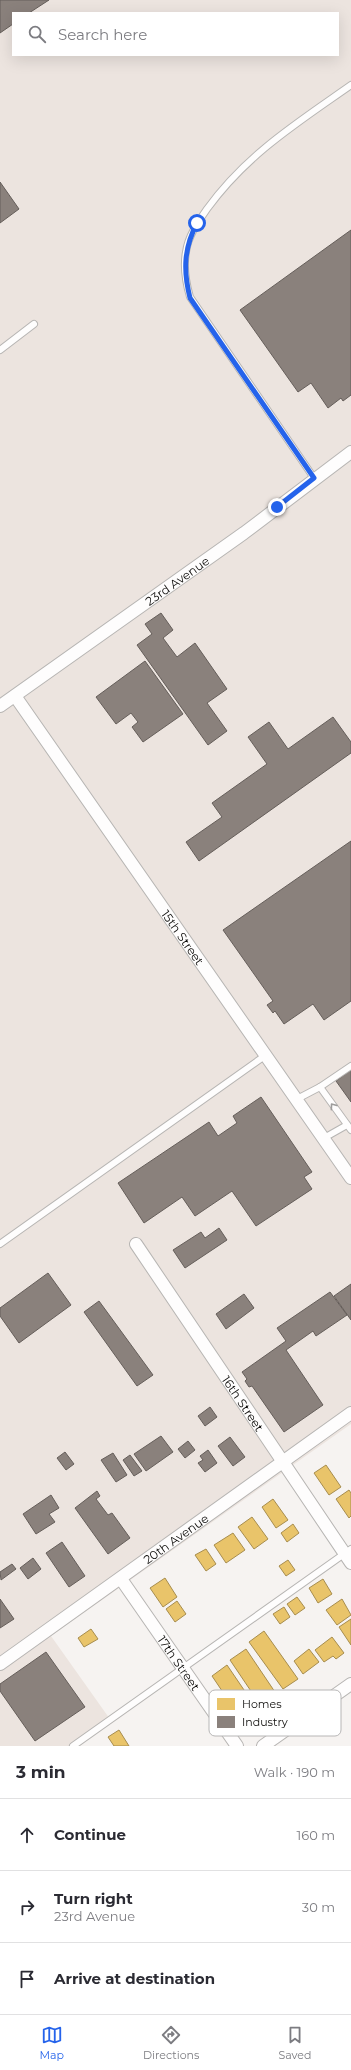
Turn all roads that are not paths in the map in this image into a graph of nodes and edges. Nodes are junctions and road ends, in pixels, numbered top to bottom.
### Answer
1 (351, 85) edge
2 (34, 324) dead end
3 (0, 350) edge
4 (351, 452) edge
5 (314, 478) junction
6 (15, 696) junction
7 (0, 706) edge
8 (266, 1055) junction
9 (351, 1066) edge
10 (320, 1087) junction
11 (297, 1099) junction
12 (347, 1125) junction
13 (351, 1130) edge
14 (324, 1138) junction
15 (351, 1178) edge
16 (0, 1244) edge
17 (136, 1244) dead end
18 (351, 1413) edge
19 (282, 1462) junction
20 (349, 1555) edge
21 (121, 1579) junction
22 (0, 1664) edge
23 (182, 1668) junction
24 (351, 1684) edge
25 (341, 1691) edge
26 (209, 1706) edge
27 (230, 1736) edge
28 (276, 1736) edge
29 (72, 1746) edge
30 (237, 1746) edge
31 (262, 1746) edge

1 - 5 lane
2 - 3 lane
4 - 5 street, 23rd Avenue
5 - 6 street, 23rd Avenue
6 - 7 street, 23rd Avenue
6 - 8 street, 15th Street
8 - 11 street, 15th Street
8 - 16 lane
9 - 10 lane
10 - 11 lane
12 -> 10 lane
11 - 14 street, 15th Street
12 - 13 lane
12 - 14 lane
14 - 15 street, 15th Street
17 - 19 street, 16th Street
18 - 19 street, 20th Avenue
19 - 20 street, 16th Street
19 - 21 street, 20th Avenue
20 - 23 lane
21 - 22 street, 20th Avenue
21 - 23 street, 17th Street
23 - 26 street, 17th Street
23 - 29 lane
24 - 25 street
27 - 30 street, 17th Street
28 - 31 street

